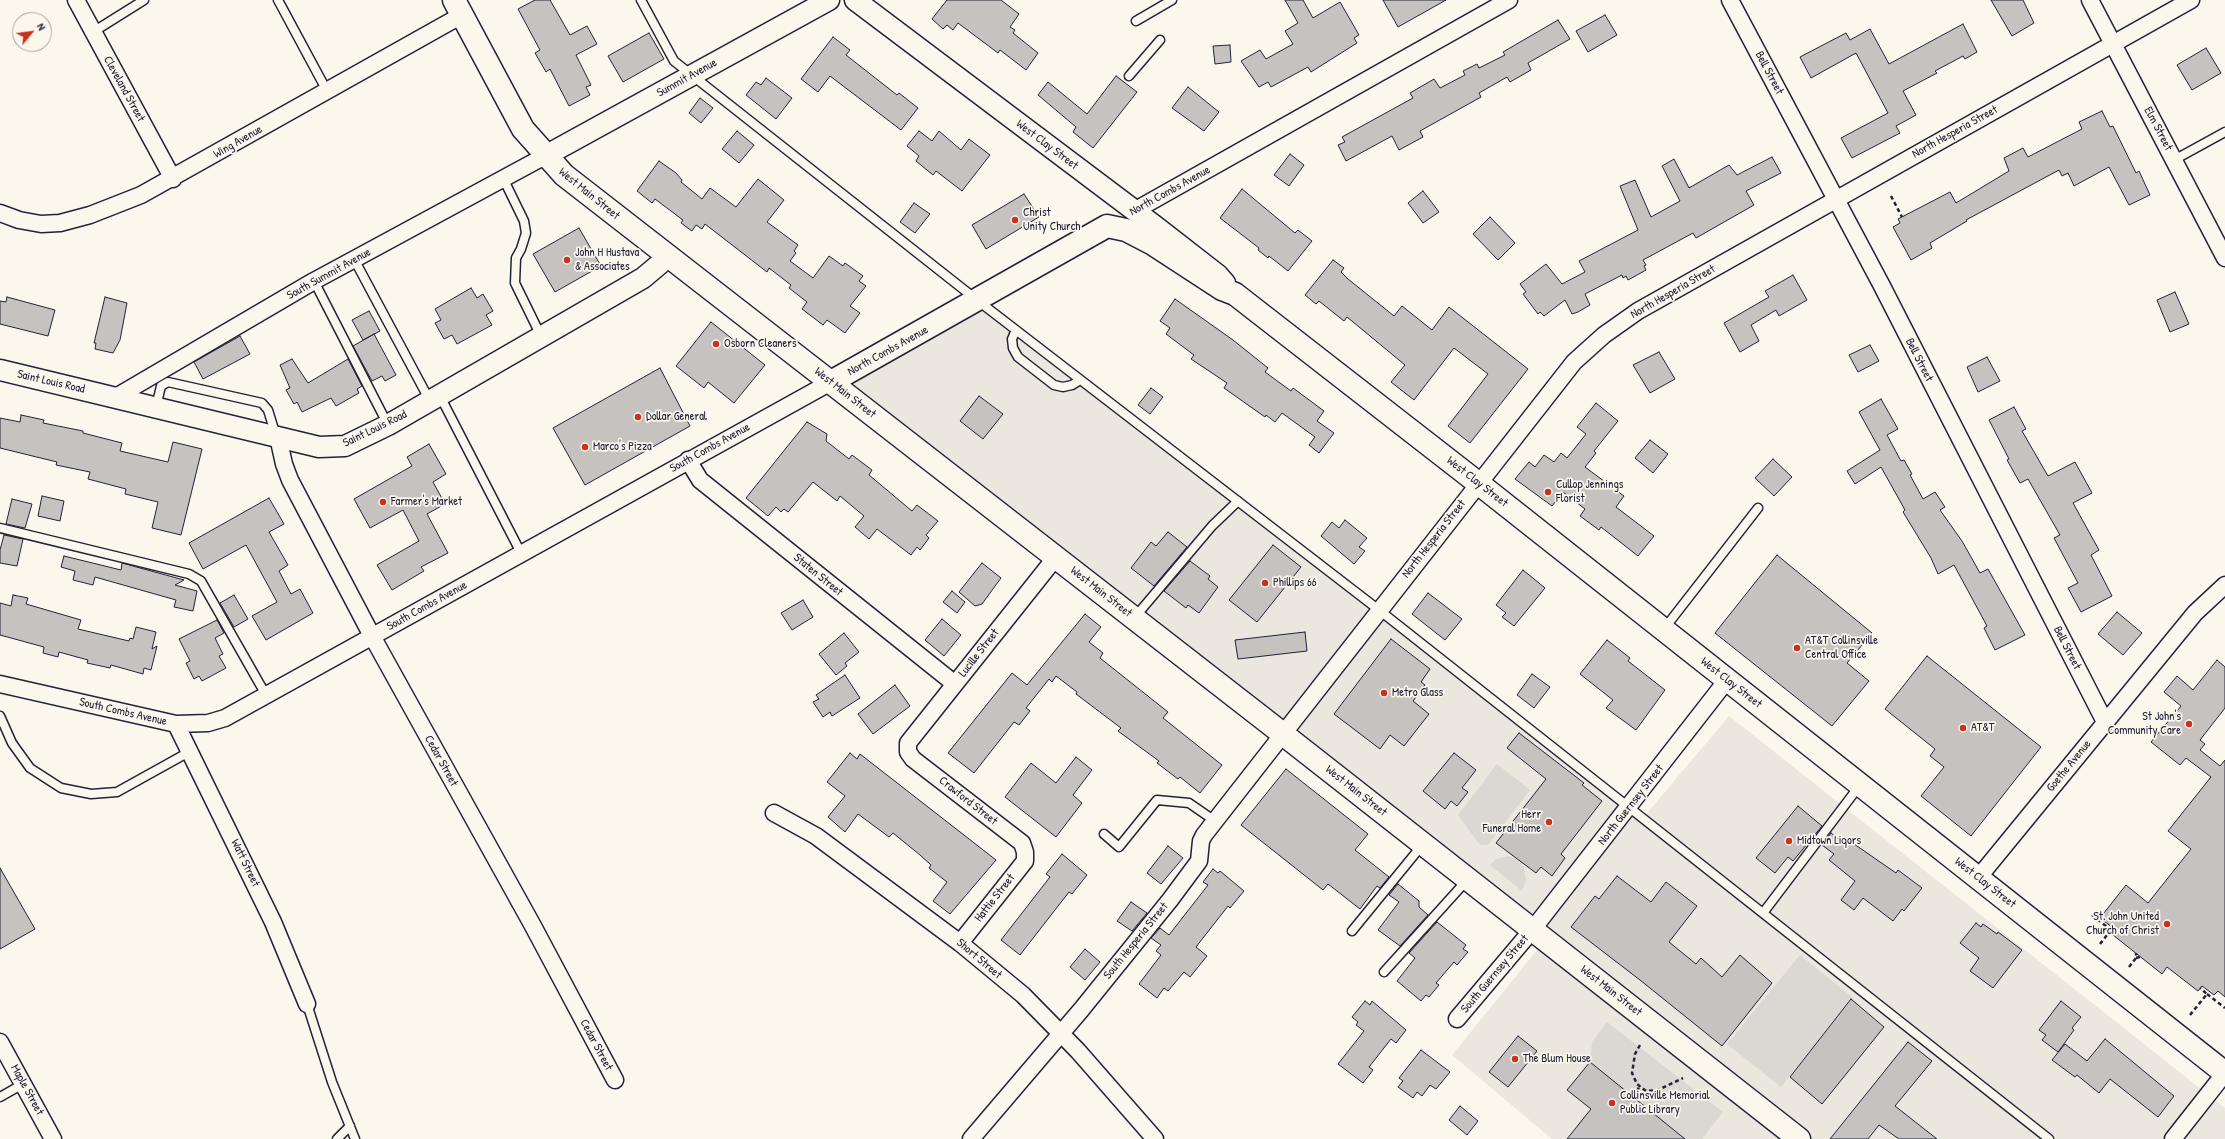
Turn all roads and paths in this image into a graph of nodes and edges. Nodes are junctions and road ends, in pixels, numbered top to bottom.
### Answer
1 (76, 0) edge
2 (144, 0) edge
3 (278, 0) edge
4 (641, 0) edge
5 (829, 0) edge
6 (855, 0) edge
7 (1172, 0) edge
8 (1509, 0) edge
9 (1730, 0) edge
10 (2090, 0) edge
11 (2191, 0) edge
12 (458, 7) edge
13 (1136, 21) dead end
14 (93, 32) junction
15 (1160, 40) dead end
16 (2113, 44) junction
17 (692, 75) junction
18 (1129, 76) dead end
19 (327, 91) junction
20 (2225, 132) edge
21 (545, 156) junction
22 (2174, 160) junction
23 (173, 178) junction
24 (503, 178) junction
25 (1891, 196) dead end
26 (1835, 199) junction
27 (1134, 211) junction
28 (0, 213) edge
29 (1902, 217) dead end
30 (1107, 226) junction
31 (668, 257) junction
32 (2225, 258) edge
33 (354, 259) junction
34 (314, 281) junction
35 (1235, 294) junction
36 (977, 300) junction
37 (1016, 330) junction
38 (542, 336) junction
39 (0, 370) edge
40 (1080, 380) junction
41 (831, 382) junction
42 (116, 396) junction
43 (435, 398) junction
44 (156, 408) junction
45 (388, 425) junction
46 (277, 437) junction
47 (688, 460) junction
48 (1478, 483) junction
49 (1238, 501) junction
50 (1758, 508) dead end
51 (0, 528) edge
52 (521, 553) junction
53 (1056, 556) junction
54 (2225, 585) edge
55 (1379, 610) junction
56 (1135, 618) junction
57 (1664, 630) junction
58 (372, 636) junction
59 (1727, 680) junction
60 (0, 684) edge
61 (955, 684) junction
62 (266, 696) junction
63 (0, 716) edge
64 (2105, 722) junction
65 (176, 724) junction
66 (1283, 734) junction
67 (189, 752) junction
68 (908, 752) joint
69 (1860, 785) junction
70 (1629, 807) junction
71 (774, 813) dead end
72 (1215, 821) junction
73 (1104, 834) dead end
74 (1424, 844) junction
75 (1025, 852) joint
76 (1978, 878) junction
77 (1468, 879) junction
78 (1763, 913) junction
79 (2092, 915) dead end
80 (1533, 929) junction
81 (2111, 930) junction
82 (1352, 931) dead end
83 (2115, 933) dead end
84 (960, 943) junction
85 (2100, 944) dead end
86 (2136, 953) dead end
87 (2140, 957) dead end
88 (2136, 958) junction
89 (2129, 967) dead end
90 (1384, 972) dead end
91 (2200, 988) dead end
92 (2207, 994) junction
93 (307, 1004) joint
94 (2225, 1008) edge
95 (2190, 1015) dead end
96 (1457, 1019) dead end
97 (1060, 1032) junction
98 (0, 1042) edge
99 (1640, 1045) dead end
100 (2225, 1073) edge
101 (1683, 1078) dead end
102 (615, 1080) dead end
103 (23, 1084) junction
104 (1640, 1086) junction
105 (0, 1097) edge
106 (1633, 1097) dead end
107 (350, 1126) junction
108 (53, 1139) edge
109 (337, 1139) edge
110 (355, 1139) edge
111 (971, 1139) edge
112 (1155, 1139) edge
113 (1799, 1139) edge
114 (2049, 1139) edge
115 (2173, 1139) edge

1 - 14 street, Cleveland Street
2 - 14 lane
3 - 19 lane
4 - 17 lane
5 - 17 street, Summit Avenue
6 - 27 street, West Clay Street
7 - 13 lane
8 - 27 street, North Combs Avenue
9 - 26 street, Bell Street
10 - 16 street, Elm Street
11 - 16 street, North Hesperia Street
12 - 19 street, Wing Avenue
12 - 21 main road, West Main Street
14 - 23 street, Cleveland Street
15 - 18 lane
16 - 22 street, Elm Street
16 - 26 street, North Hesperia Street
17 - 21 street, Summit Avenue
17 - 36 lane
19 - 23 street, Wing Avenue
20 - 22 lane
21 - 24 street, South Summit Avenue
21 - 31 main road, West Main Street
22 - 32 street, Elm Street
23 - 28 street, Wing Avenue
24 - 33 street, South Summit Avenue
24 - 38 lane
25 - 29 path
26 - 48 street, North Hesperia Street
26 - 64 street, Bell Street
27 - 30 street, North Combs Avenue
27 - 35 street, West Clay Street
30 - 35 main road, West Clay Street
30 - 36 main road, North Combs Avenue
31 - 38 street, Saint Louis Road
31 - 41 main road, West Main Street
33 - 34 street, South Summit Avenue
33 - 43 lane
34 - 42 street, South Summit Avenue
34 - 45 lane
35 - 48 main road, West Clay Street
36 - 37 lane
36 - 41 main road, North Combs Avenue
37 - 40 lane
37 - 40 lane
38 - 43 street, Saint Louis Road
39 - 42 street, Saint Louis Road
40 - 49 lane
41 - 47 street, South Combs Avenue
41 - 53 main road, West Main Street
42 - 44 street, Saint Louis Road
43 - 45 street, Saint Louis Road
43 - 52 lane
44 - 46 street, Saint Louis Road
44 - 46 lane
45 - 46 street, Saint Louis Road
46 - 58 street, Cedar Street
47 - 52 street, South Combs Avenue
47 - 61 street, Staten Street
48 - 55 street, North Hesperia Street
48 - 57 main road, West Clay Street
49 - 55 lane
49 - 56 lane
50 - 57 lane
51 - 62 lane
52 - 58 street, South Combs Avenue
53 - 56 main road, West Main Street
53 - 61 street, Lucille Street
54 - 64 street, Goethe Avenue
55 - 66 street, North Hesperia Street
55 - 70 lane
56 - 66 main road, West Main Street
57 - 59 main road, West Clay Street
58 - 62 street, South Combs Avenue
58 - 102 street, Cedar Street
59 - 69 main road, West Clay Street
59 - 70 street, North Guernsey Street
60 - 65 street, South Combs Avenue
61 - 68 street, Lucille Street
62 - 65 street, South Combs Avenue
63 - 67 lane
64 - 76 street, Goethe Avenue
65 - 67 street, Watt Street
66 - 72 street, South Hesperia Street
66 - 74 main road, West Main Street
67 - 93 street, Watt Street
68 - 75 street, Crawford Street
69 - 76 main road, West Clay Street
69 - 78 lane
70 - 78 lane
70 - 80 street, North Guernsey Street
71 - 84 street, Short Street
72 - 73 lane
72 - 97 street, South Hesperia Street
74 - 77 main road, West Main Street
74 - 82 lane
75 - 84 street, Hattie Street
76 - 100 main road, West Clay Street
77 - 80 main road, West Main Street
77 - 90 lane
78 - 114 lane
79 - 81 path
80 - 96 street, South Guernsey Street
80 - 113 main road, West Main Street
81 - 83 path
81 - 85 path
84 - 97 street, Short Street
86 - 88 path
87 - 88 path
88 - 89 path
91 - 92 path
92 - 94 path
92 - 95 path
93 - 107 lane
97 - 111 street, South Hesperia Street
97 - 112 street, Short Street
98 - 103 street, Maple Street
99 - 104 path
100 - 115 street
101 - 104 path
103 - 105 lane
103 - 108 street, Maple Street
104 - 106 path
107 - 109 lane
107 - 110 lane

